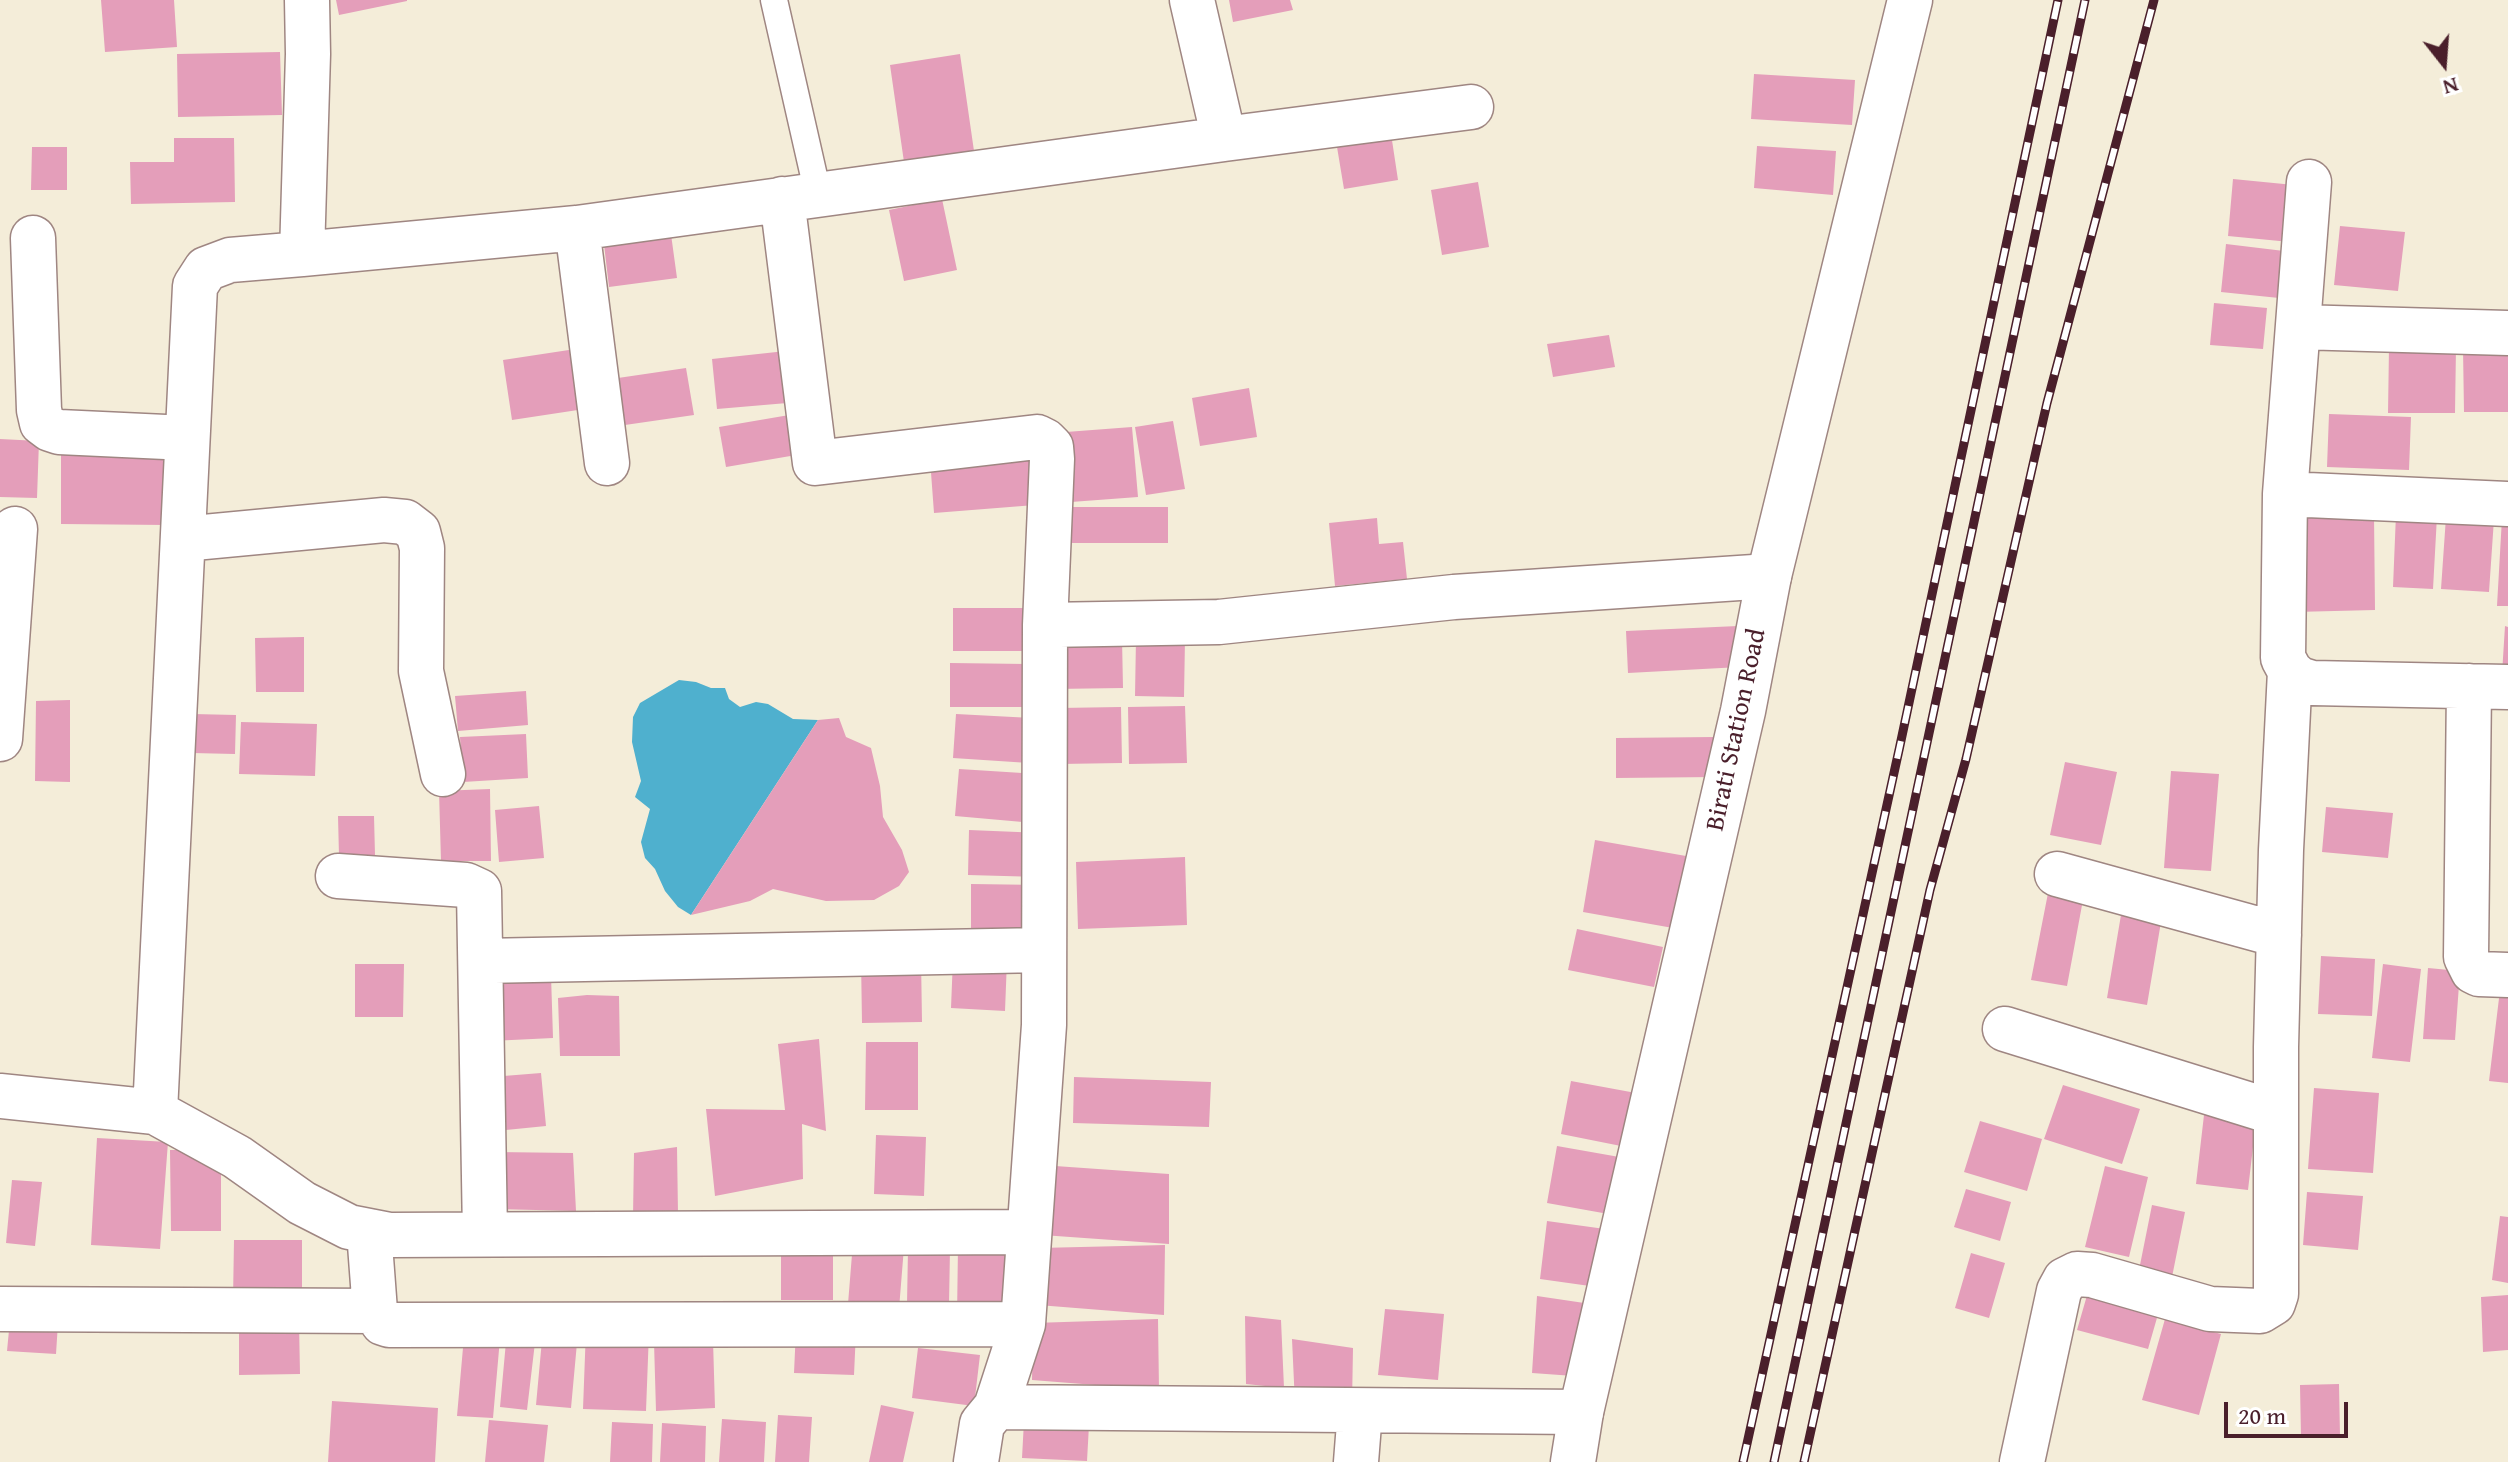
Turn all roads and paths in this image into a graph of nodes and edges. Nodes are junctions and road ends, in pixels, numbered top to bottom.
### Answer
1 (307, 0) edge
2 (774, 0) edge
3 (1192, 0) edge
4 (1910, 0) edge
5 (1471, 107) dead end
6 (1224, 139) junction
7 (2309, 182) dead end
8 (800, 196) junction
9 (577, 228) junction
10 (33, 238) dead end
11 (302, 254) junction
12 (2298, 327) junction
13 (2508, 333) edge
14 (187, 438) junction
15 (607, 463) dead end
16 (2285, 494) junction
17 (2508, 504) edge
18 (15, 529) dead end
19 (183, 539) junction
20 (1769, 576) junction
21 (1045, 625) junction
22 (2290, 671) junction
23 (2489, 687) edge
24 (0, 727) edge
25 (0, 739) edge
26 (443, 774) dead end
27 (2057, 874) dead end
28 (338, 876) dead end
29 (2279, 935) junction
30 (1043, 950) junction
31 (482, 961) junction
32 (2508, 975) edge
33 (2005, 1029) dead end
34 (0, 1096) edge
35 (155, 1112) junction
36 (2276, 1113) junction
37 (369, 1231) junction
38 (1028, 1232) junction
39 (485, 1234) junction
40 (0, 1309) edge
41 (375, 1311) junction
42 (1023, 1324) junction
43 (996, 1407) junction
44 (1360, 1411) junction
45 (1581, 1412) junction
46 (976, 1462) edge
47 (1356, 1462) edge
48 (1573, 1462) edge
49 (2022, 1462) edge

1 - 11 street
2 - 8 lane
3 - 6 street
4 - 20 street, Birati Station Road
5 - 6 street
6 - 8 street
7 - 12 street
8 - 9 street
8 - 21 street
9 - 11 street
9 - 15 street
10 - 14 street
11 - 14 street
12 - 13 street
12 - 16 street
14 - 19 street
16 - 17 street
16 - 22 street
18 - 24 street
19 - 26 street
19 - 35 street
20 - 21 street
20 - 45 street, Birati Station Road
21 - 30 street
22 - 23 street
22 - 29 street
23 - 32 street
24 - 25 street
27 - 29 street
28 - 31 street
29 - 36 street
30 - 31 street
30 - 38 street
31 - 39 street
33 - 36 street
34 - 35 street
35 - 37 street
36 - 49 street
37 - 39 street
37 - 41 street
38 - 39 street
38 - 42 street
40 - 41 street
41 - 42 street
42 - 43 street
43 - 44 street
43 - 46 street
44 - 45 street
44 - 47 street
45 - 48 street, Birati Station Road

